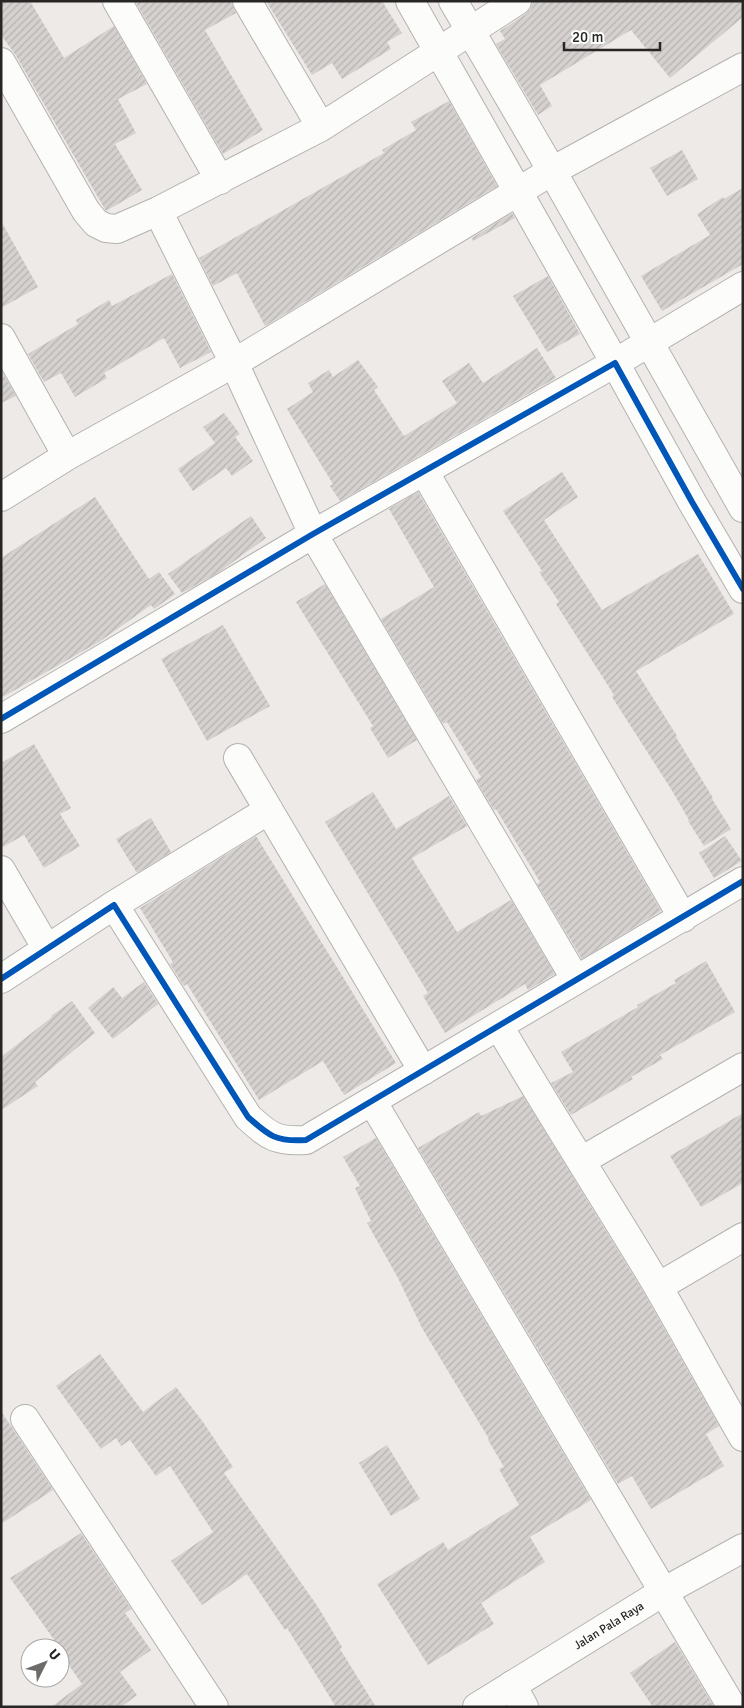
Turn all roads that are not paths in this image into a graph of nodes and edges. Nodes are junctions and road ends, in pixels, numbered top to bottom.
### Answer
1 (118, 1) edge
2 (247, 1) edge
3 (410, 1) edge
4 (453, 1) edge
5 (517, 1) edge
6 (470, 30) junction
7 (439, 51) junction
8 (1, 62) edge
9 (743, 68) edge
10 (321, 127) junction
11 (552, 171) junction
12 (220, 180) junction
13 (518, 193) junction
14 (158, 211) junction
15 (743, 286) edge
16 (1, 338) edge
17 (649, 341) junction
18 (234, 363) junction
19 (615, 363) junction
20 (67, 456) junction
21 (424, 471) junction
22 (727, 480) junction
23 (1, 497) edge
24 (692, 502) junction
25 (743, 508) edge
26 (313, 534) junction
27 (743, 589) edge
28 (1, 719) edge
29 (238, 758) dead end
30 (269, 810) junction
31 (1, 870) edge
32 (743, 881) edge
33 (114, 905) junction
34 (683, 918) junction
35 (47, 949) junction
36 (1, 979) edge
37 (576, 980) junction
38 (499, 1026) junction
39 (743, 1066) edge
40 (423, 1070) junction
41 (372, 1101) junction
42 (581, 1161) junction
43 (743, 1237) edge
44 (658, 1287) junction
45 (25, 1419) dead end
46 (743, 1437) edge
47 (743, 1548) edge
48 (663, 1592) junction
49 (518, 1696) edge
50 (214, 1707) edge
51 (477, 1707) edge
52 (732, 1707) edge

1 - 12 street
2 - 10 street
3 - 7 street
4 - 6 street
5 - 6 street
6 - 7 street
6 - 11 street
7 - 10 street
7 - 13 street
8 - 14 street
9 - 11 street
10 - 12 street
11 - 13 street
11 - 17 street
12 - 14 street
13 - 18 street
13 - 19 street
14 - 18 street
15 - 17 street
16 - 20 street
17 - 19 street
17 - 22 street
18 - 20 street
18 - 26 street
19 - 21 street
19 - 24 street
20 - 23 street
21 - 26 street
21 - 34 street
22 - 24 street
22 - 25 street
24 - 27 street
26 - 28 street
26 - 37 street
29 - 30 street
30 - 33 street
30 - 40 street
31 - 35 street
32 - 34 street
33 - 35 street
33 - 41 street
34 - 37 street
35 - 36 street
37 - 38 street
38 - 40 street
38 - 42 street
39 - 42 street
40 - 41 street
41 - 48 street
42 - 44 street
43 - 44 street
44 - 46 street
45 - 50 street
47 - 48 street, Jalan Pala Raya
48 - 49 street, Jalan Pala Raya
48 - 52 street
49 - 51 street, Jalan Pala Raya

